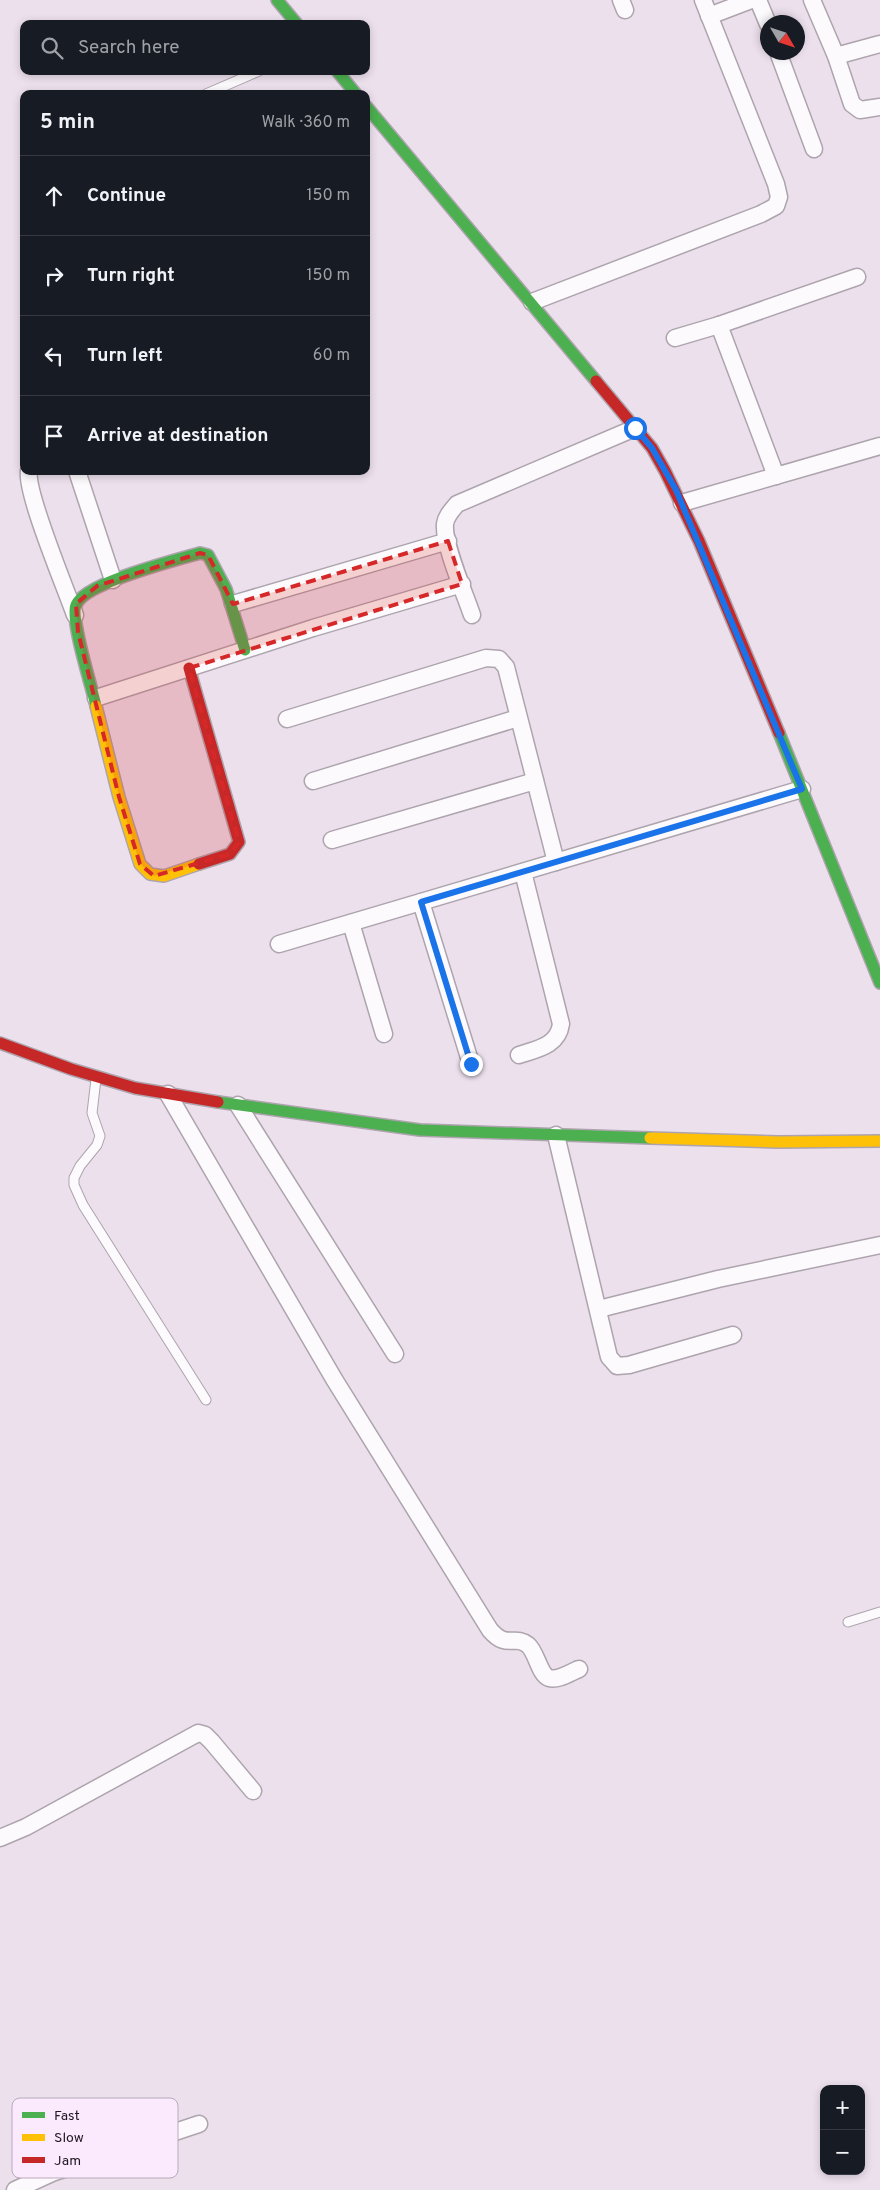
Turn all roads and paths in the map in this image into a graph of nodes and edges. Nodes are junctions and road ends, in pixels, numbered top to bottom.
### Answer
1 (277, 0) edge
2 (703, 0) edge
3 (751, 0) edge
4 (758, 0) edge
5 (812, 0) edge
6 (764, 15) edge
7 (709, 16) junction
8 (294, 20) edge
9 (880, 44) edge
10 (836, 56) junction
11 (781, 60) edge
12 (250, 75) edge
13 (340, 75) edge
14 (215, 90) edge
15 (353, 90) edge
16 (880, 107) edge
17 (370, 111) edge
18 (814, 149) dead end
19 (857, 277) dead end
20 (532, 302) junction
21 (719, 325) junction
22 (675, 338) dead end
23 (635, 428) junction
24 (880, 446) edge
25 (28, 475) edge
26 (78, 475) edge
27 (776, 476) junction
28 (682, 503) junction
29 (448, 541) junction
30 (113, 580) junction
31 (462, 584) junction
32 (232, 604) junction
33 (75, 615) junction
34 (472, 615) dead end
35 (245, 650) junction
36 (189, 668) junction
37 (96, 698) junction
38 (518, 718) junction
39 (287, 719) dead end
40 (313, 781) dead end
41 (535, 781) junction
42 (802, 789) junction
43 (332, 840) dead end
44 (556, 862) junction
45 (523, 872) junction
46 (421, 902) junction
47 (351, 923) junction
48 (279, 944) dead end
49 (880, 983) edge
50 (384, 1034) dead end
51 (0, 1042) edge
52 (519, 1055) dead end
53 (471, 1064) dead end
54 (96, 1076) junction
55 (168, 1094) junction
56 (238, 1105) junction
57 (556, 1135) junction
58 (880, 1141) edge
59 (880, 1245) edge
60 (599, 1309) junction
61 (734, 1335) dead end
62 (395, 1354) dead end
63 (206, 1400) dead end
64 (880, 1612) edge
65 (848, 1622) dead end
66 (579, 1669) dead end
67 (253, 1790) dead end
68 (0, 1838) edge
69 (199, 2124) dead end
70 (178, 2131) edge
71 (41, 2178) edge
72 (15, 2190) edge

1 - 8 street
2 - 7 street
3 - 7 street
4 - 6 street
5 - 10 street
7 - 20 street
9 - 10 street
10 - 16 street
11 - 18 street
12 - 14 lane
13 - 15 street
17 - 20 street
19 - 21 street
20 - 23 street
21 - 22 street
21 - 27 street
23 - 28 street
23 - 29 street
24 - 27 street
25 - 33 street
26 - 30 street
27 - 28 street
28 - 42 street
29 - 31 street
29 - 32 street
30 - 32 street
30 - 33 street
31 - 34 street
31 - 35 street
32 - 35 street
33 - 37 street
35 - 36 street
36 - 37 street
36 - 37 street
38 - 39 street
38 - 40 street
38 - 41 street
41 - 43 street
41 - 44 street
42 - 44 street
42 - 49 street
44 - 45 street
45 - 46 street
45 - 52 street
46 - 47 street
46 - 53 street
47 - 48 street
47 - 50 street
51 - 54 street
54 - 55 street
54 - 63 lane
55 - 56 street
55 - 66 street
56 - 57 street
56 - 62 street
57 - 58 street
57 - 60 street
59 - 60 street
60 - 61 street
64 - 65 lane
67 - 68 street
69 - 70 street
71 - 72 street

